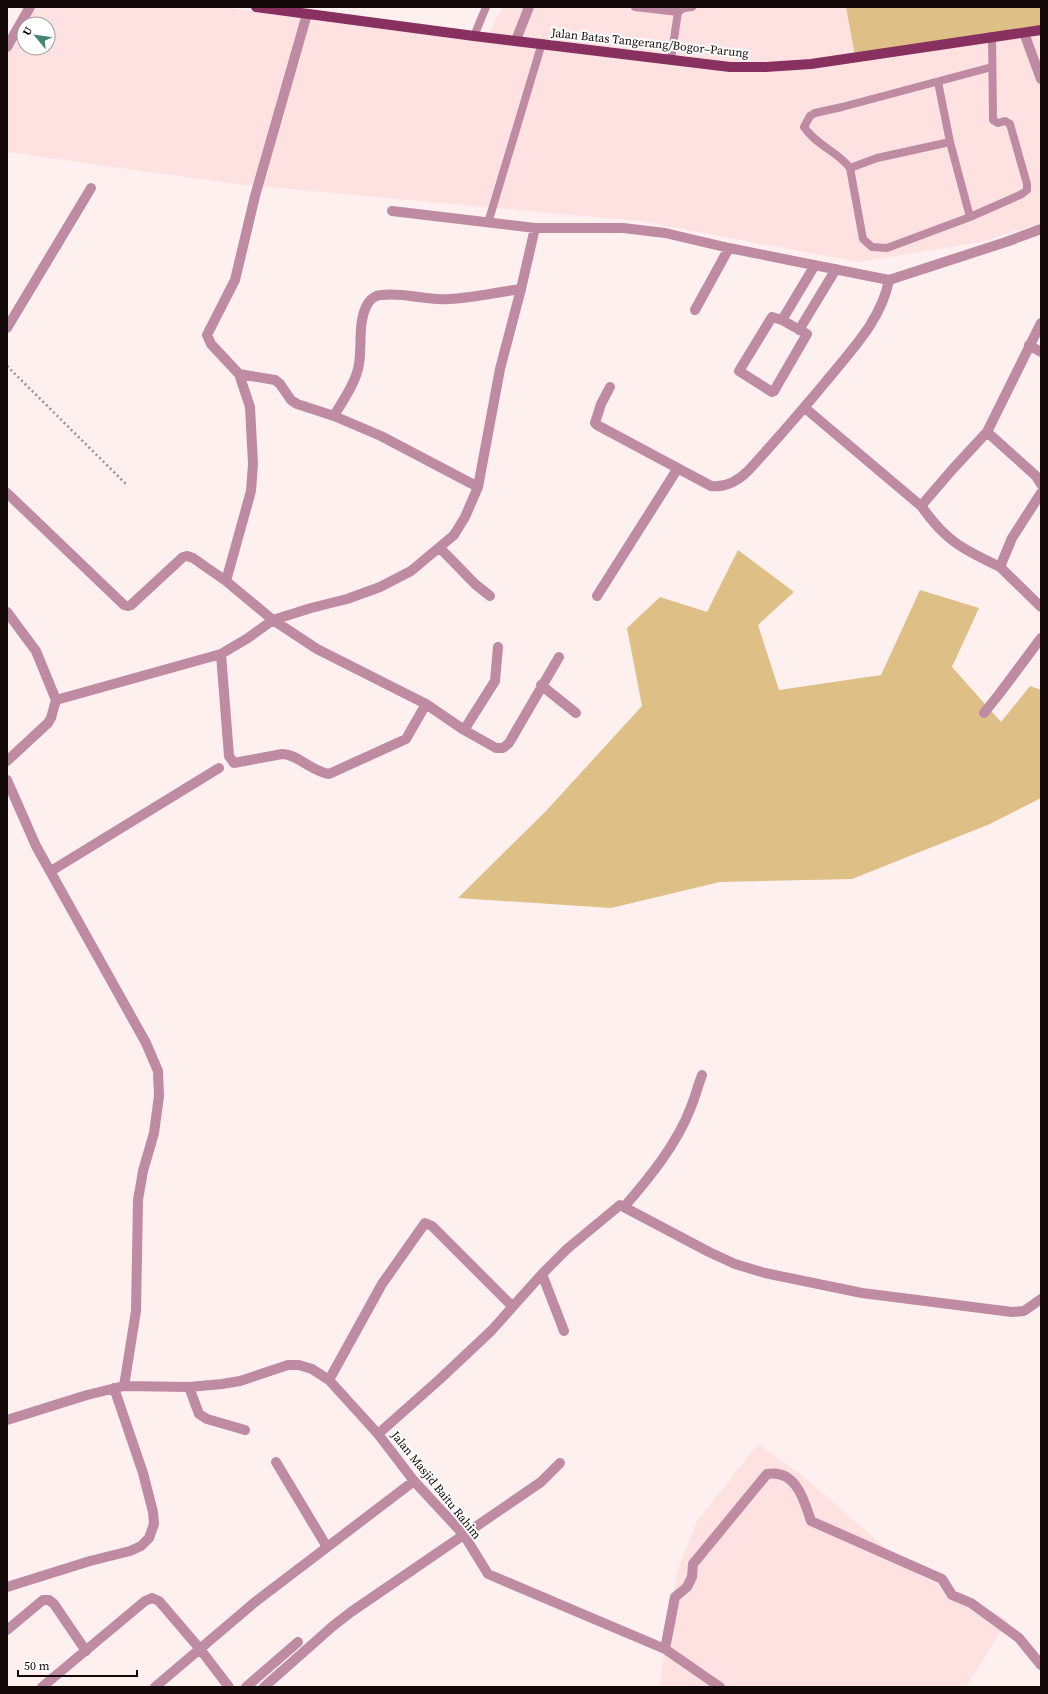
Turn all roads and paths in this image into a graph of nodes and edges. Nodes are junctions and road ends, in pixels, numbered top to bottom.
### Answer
1 (30, 7) edge
2 (256, 7) edge
3 (486, 7) edge
4 (529, 7) edge
5 (635, 7) edge
6 (692, 7) edge
7 (656, 8) edge
8 (678, 12) junction
9 (307, 14) junction
10 (1041, 30) edge
11 (1024, 33) junction
12 (474, 36) junction
13 (992, 36) junction
14 (516, 40) junction
15 (542, 44) junction
16 (7, 47) edge
17 (671, 59) junction
18 (992, 67) junction
19 (1041, 79) edge
20 (938, 82) junction
21 (950, 142) junction
22 (850, 168) junction
23 (91, 188) dead end
24 (392, 211) dead end
25 (970, 217) junction
26 (488, 223) junction
27 (535, 228) junction
28 (1041, 228) edge
29 (729, 248) junction
30 (815, 265) junction
31 (836, 269) junction
32 (888, 280) junction
33 (521, 289) junction
34 (695, 310) dead end
35 (782, 320) junction
36 (1041, 323) edge
37 (7, 328) edge
38 (799, 330) junction
39 (1029, 345) junction
40 (1041, 352) edge
41 (7, 366) edge
42 (239, 374) junction
43 (610, 387) dead end
44 (805, 408) junction
45 (334, 416) junction
46 (987, 432) junction
47 (678, 468) junction
48 (1041, 484) edge
49 (127, 485) dead end
50 (478, 487) junction
51 (7, 493) edge
52 (1041, 493) edge
53 (921, 506) junction
54 (440, 548) junction
55 (1000, 567) junction
56 (226, 581) junction
57 (490, 596) dead end
58 (597, 596) dead end
59 (1041, 607) edge
60 (7, 612) edge
61 (273, 620) junction
62 (1041, 638) edge
63 (498, 647) dead end
64 (221, 654) junction
65 (558, 657) dead end
66 (541, 685) junction
67 (56, 700) junction
68 (426, 704) junction
69 (576, 713) dead end
70 (984, 713) dead end
71 (464, 730) junction
72 (7, 761) edge
73 (219, 768) dead end
74 (7, 780) edge
75 (51, 871) junction
76 (702, 1075) dead end
77 (624, 1207) junction
78 (542, 1274) junction
79 (1041, 1299) edge
80 (512, 1306) junction
81 (564, 1331) dead end
82 (329, 1380) junction
83 (119, 1387) junction
84 (189, 1387) junction
85 (7, 1420) edge
86 (245, 1430) dead end
87 (378, 1434) junction
88 (276, 1462) dead end
89 (560, 1463) dead end
90 (414, 1481) junction
91 (464, 1536) junction
92 (327, 1547) junction
93 (7, 1587) edge
94 (7, 1630) edge
95 (298, 1642) dead end
96 (200, 1649) junction
97 (665, 1649) junction
98 (86, 1651) junction
99 (1041, 1665) edge
100 (42, 1687) edge
101 (155, 1687) edge
102 (229, 1687) edge
103 (246, 1687) edge
104 (264, 1687) edge
105 (720, 1687) edge

1 - 16 street
2 - 9 main road, Jalan Batas Tangerang/Bogor–Parung
3 - 12 lane
4 - 14 street
5 - 7 lane
6 - 8 lane
7 - 8 lane
8 - 17 lane
9 - 12 main road, Jalan Batas Tangerang/Bogor–Parung
9 - 42 street
10 - 11 main road, Jalan Batas Tangerang/Bogor–Parung
11 - 13 main road, Jalan Batas Tangerang/Bogor–Parung
11 - 19 street
12 - 14 main road, Jalan Batas Tangerang/Bogor–Parung
13 - 17 main road, Jalan Batas Tangerang/Bogor–Parung
13 - 18 lane
14 - 15 main road, Jalan Batas Tangerang/Bogor–Parung
15 - 17 main road, Jalan Batas Tangerang/Bogor–Parung
15 - 26 lane
18 - 20 lane
18 - 25 lane
20 - 21 lane
20 - 22 lane
21 - 22 lane
21 - 25 lane
22 - 25 lane
23 - 37 street
24 - 26 street
26 - 27 street
27 - 29 street
27 - 33 street
28 - 32 street
29 - 30 street
29 - 34 street
30 - 31 street
30 - 35 street
31 - 32 street
31 - 38 street
32 - 44 street
33 - 45 street
33 - 50 street
35 - 38 street
35 - 38 street
36 - 39 street
39 - 40 street
39 - 46 street
41 - 49 path
42 - 45 street
42 - 56 street
43 - 47 street
44 - 47 street
44 - 53 street
45 - 50 street
46 - 48 street
46 - 53 street
47 - 58 street
50 - 54 street
51 - 56 street
52 - 55 street
53 - 55 street
54 - 57 street
54 - 61 street
55 - 59 street
56 - 61 street
60 - 67 street
61 - 64 street
61 - 68 street
62 - 70 street
63 - 71 street
64 - 67 street
64 - 68 street
65 - 66 street
66 - 69 street
66 - 71 street
67 - 72 street
68 - 71 street
73 - 75 street
74 - 75 street
75 - 83 street
76 - 77 street
77 - 78 street
77 - 79 street
78 - 80 street
78 - 81 street
80 - 82 street
80 - 87 street
82 - 84 street, Jalan Masjid Baitu Rahim
82 - 87 street, Jalan Masjid Baitu Rahim
83 - 84 street, Jalan Masjid Baitu Rahim
83 - 85 street, Jalan Masjid Baitu Rahim
83 - 93 street
84 - 86 street
87 - 90 street, Jalan Masjid Baitu Rahim
88 - 92 street
89 - 91 street
90 - 91 street, Jalan Masjid Baitu Rahim
90 - 92 street
91 - 97 street, Jalan Masjid Baitu Rahim
91 - 104 street
92 - 96 street
94 - 98 street
95 - 103 street
96 - 98 street
96 - 101 street
96 - 102 street
97 - 99 street
97 - 105 street, Jalan Masjid Baitu Rahim
98 - 100 street

